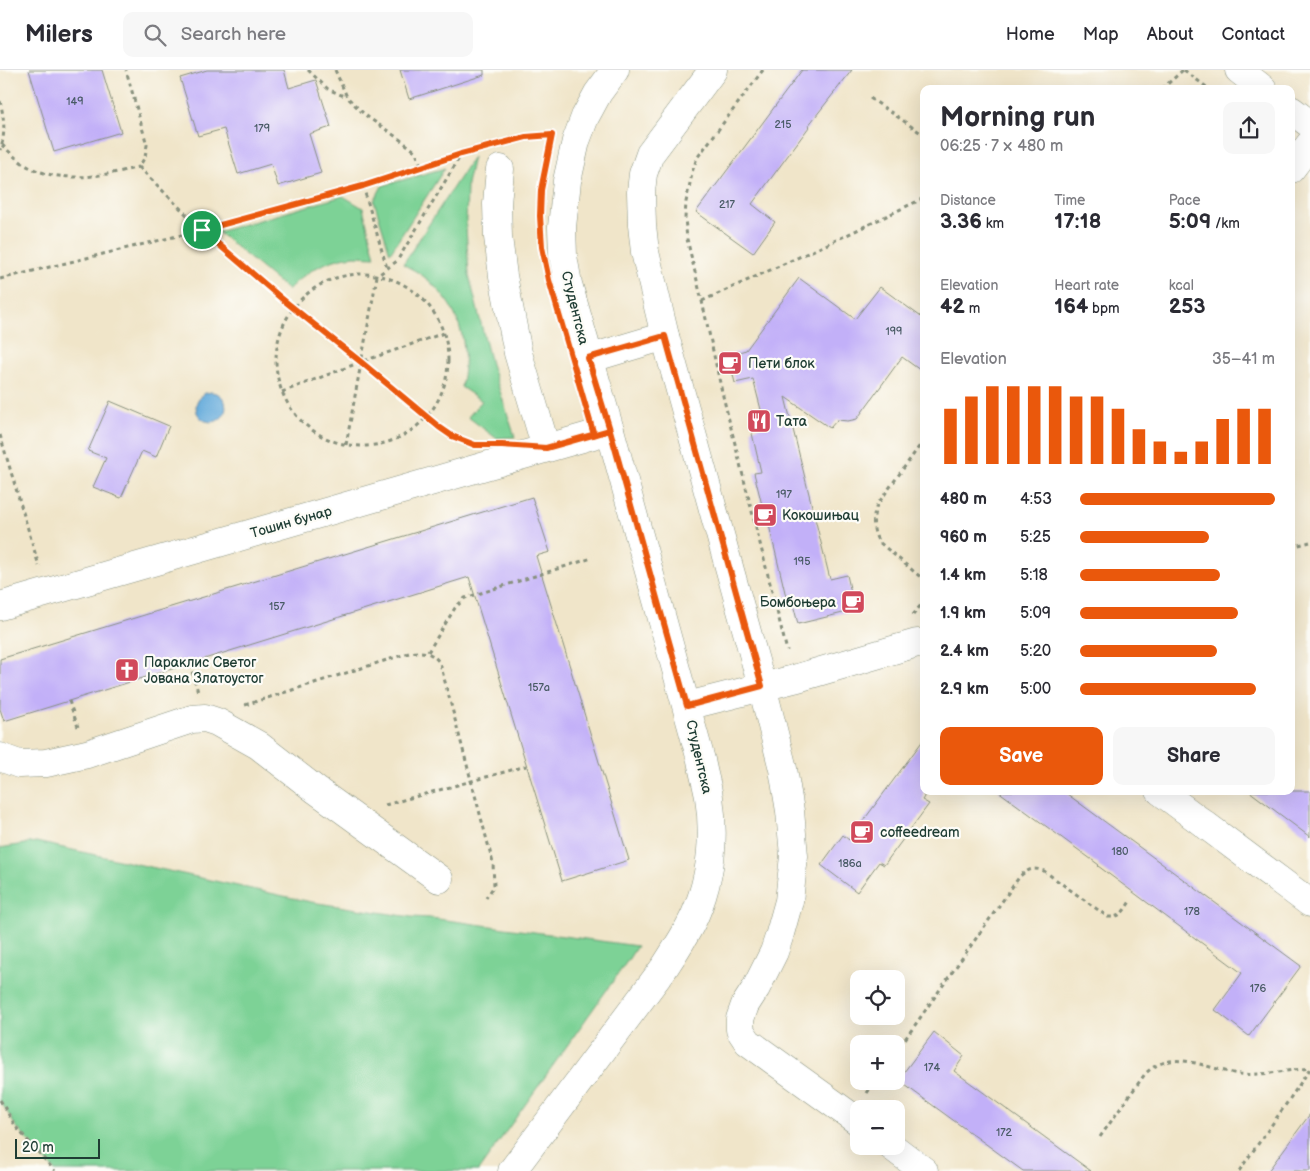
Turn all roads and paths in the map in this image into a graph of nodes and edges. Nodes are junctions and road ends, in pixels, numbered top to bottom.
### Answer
1 (126, 70) edge
2 (308, 70) edge
3 (336, 70) edge
4 (615, 70) edge
5 (713, 70) edge
6 (763, 70) edge
7 (1183, 70) edge
8 (1239, 70) edge
9 (1166, 85) edge
10 (1204, 85) edge
11 (1258, 85) edge
12 (347, 97) junction
13 (870, 98) dead end
14 (0, 101) edge
15 (1295, 113) edge
16 (1310, 124) edge
17 (920, 132) edge
18 (552, 135) dead end
19 (507, 142) dead end
20 (1310, 144) edge
21 (2, 145) junction
22 (0, 150) edge
23 (461, 154) junction
24 (494, 158) joint
25 (1295, 164) edge
26 (139, 167) junction
27 (422, 167) junction
28 (363, 186) junction
29 (920, 200) edge
30 (202, 230) junction
31 (388, 268) junction
32 (378, 276) junction
33 (0, 279) edge
34 (702, 301) junction
35 (294, 308) junction
36 (444, 333) junction
37 (665, 336) junction
38 (588, 358) junction
39 (361, 362) junction
40 (282, 392) junction
41 (427, 417) junction
42 (610, 430) junction
43 (0, 435) edge
44 (468, 442) dead end
45 (346, 445) junction
46 (920, 446) edge
47 (546, 448) junction
48 (1310, 542) edge
49 (1295, 546) edge
50 (592, 558) dead end
51 (920, 577) edge
52 (47, 592) junction
53 (0, 606) edge
54 (920, 643) edge
55 (428, 652) junction
56 (794, 679) junction
57 (762, 686) junction
58 (687, 706) junction
59 (204, 718) junction
60 (0, 757) edge
61 (526, 766) dead end
62 (472, 781) junction
63 (1165, 795) edge
64 (350, 814) junction
65 (439, 879) dead end
66 (486, 898) dead end
67 (1131, 900) dead end
68 (1310, 903) edge
69 (905, 1039) edge
70 (1310, 1068) edge
71 (0, 1100) edge
72 (850, 1116) edge
73 (1100, 1137) dead end
74 (903, 1155) edge
75 (55, 1171) edge
76 (512, 1171) edge
77 (924, 1171) edge
78 (1239, 1171) edge

1 - 26 path
2 - 12 path
3 - 12 path
4 - 38 street, Студентска
5 - 37 street
6 - 34 path
7 - 9 path
7 - 10 path
8 - 11 street
12 - 27 path
13 - 17 path
14 - 21 path
15 - 16 street
18 - 19 path
20 - 25 street
21 - 22 path
21 - 26 path
23 - 24 path
23 - 27 path
23 - 31 path
24 - 47 street
26 - 30 path
27 - 28 path
28 - 30 path
28 - 31 path
29 - 34 path
30 - 33 path
30 - 35 path
31 - 32 path
32 - 35 path
32 - 36 path
32 - 39 path
34 - 56 path
35 - 39 path
35 - 40 path
36 - 39 path
36 - 41 path
37 - 38 street
37 - 57 street
38 - 42 street, Студентска
39 - 40 path
39 - 41 path
39 - 45 path
40 - 45 path
41 - 44 path
41 - 45 path
42 - 47 street, Тошин бунар
42 - 58 street, Студентска
43 - 52 path
46 - 51 path
47 - 52 street, Тошин бунар
48 - 49 path
50 - 55 path
52 - 53 street, Тошин бунар
54 - 56 street
55 - 59 path
55 - 62 path
56 - 57 street
57 - 58 street
57 - 72 street
58 - 76 street, Студентска
59 - 60 street
59 - 64 street
61 - 62 path
62 - 64 path
62 - 66 path
63 - 68 street
64 - 65 street
67 - 69 path
70 - 73 path
70 - 78 path
71 - 75 path
74 - 77 street

